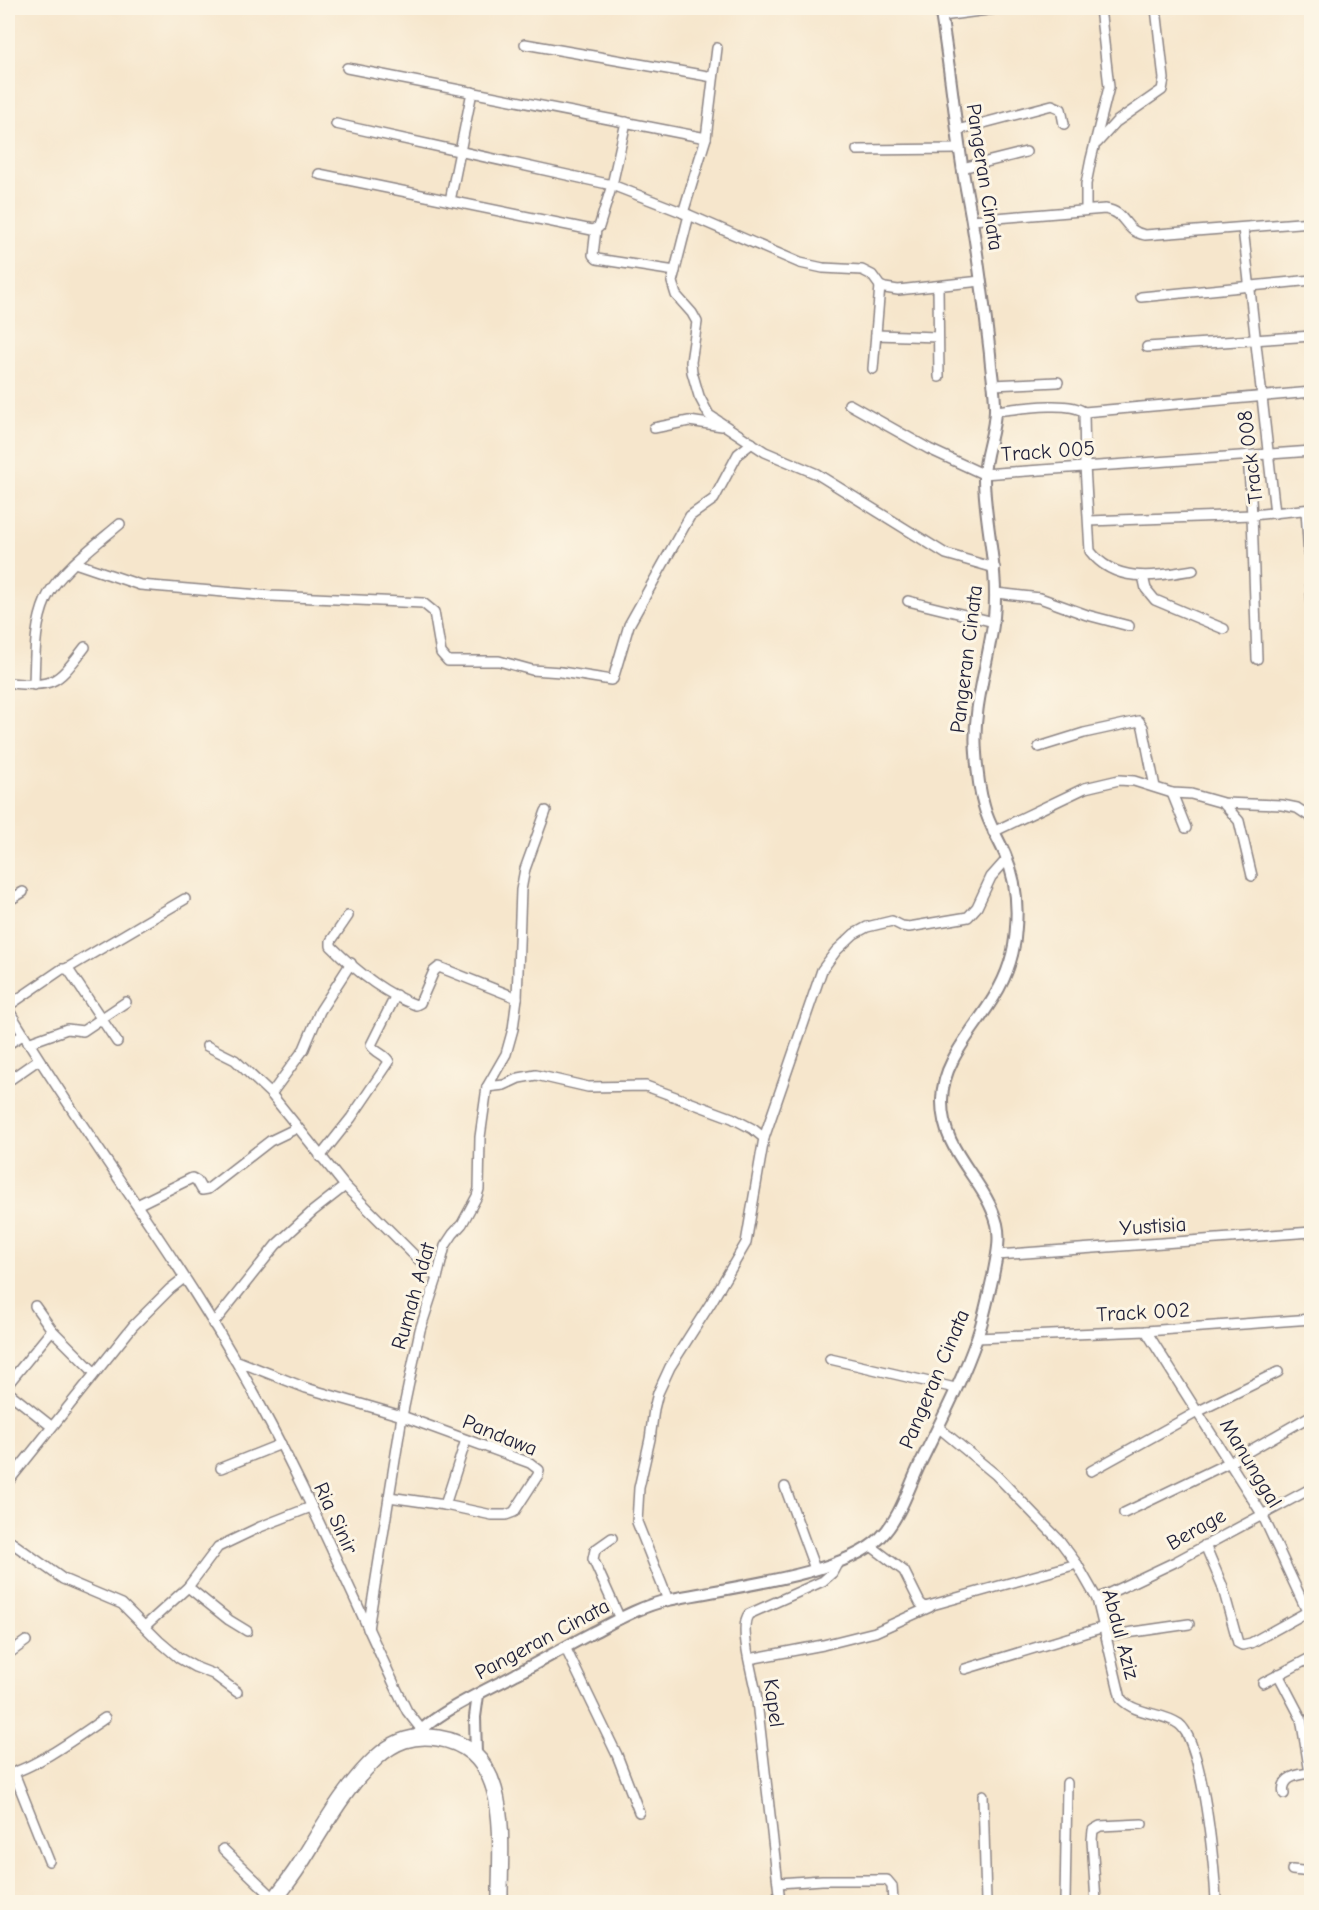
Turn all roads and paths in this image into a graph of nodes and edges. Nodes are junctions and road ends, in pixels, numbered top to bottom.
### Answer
1 (1002, 8) edge
2 (1100, 8) edge
3 (1156, 8) edge
4 (941, 12) edge
5 (525, 44) dead end
6 (717, 48) dead end
7 (347, 68) dead end
8 (713, 77) junction
9 (472, 92) junction
10 (626, 122) junction
11 (336, 124) dead end
12 (1064, 124) dead end
13 (957, 130) junction
14 (706, 138) junction
15 (1096, 144) junction
16 (960, 149) junction
17 (856, 150) dead end
18 (461, 152) junction
19 (1026, 152) dead end
20 (962, 168) junction
21 (319, 174) dead end
22 (612, 185) junction
23 (450, 201) junction
24 (1086, 210) junction
25 (686, 214) junction
26 (972, 220) junction
27 (1311, 222) edge
28 (1243, 228) junction
29 (596, 229) junction
30 (675, 271) junction
31 (1311, 280) edge
32 (981, 281) junction
33 (880, 286) junction
34 (938, 286) junction
35 (1250, 287) junction
36 (1141, 297) dead end
37 (876, 335) junction
38 (1311, 336) edge
39 (938, 337) junction
40 (1254, 340) junction
41 (1147, 346) dead end
42 (873, 369) dead end
43 (939, 377) dead end
44 (1058, 382) dead end
45 (993, 385) junction
46 (1311, 392) edge
47 (1261, 398) junction
48 (849, 404) dead end
49 (995, 411) junction
50 (1084, 412) junction
51 (724, 426) junction
52 (654, 428) dead end
53 (752, 443) junction
54 (1311, 451) edge
55 (1267, 454) junction
56 (1248, 455) junction
57 (1085, 466) junction
58 (983, 474) junction
59 (1309, 510) edge
60 (1275, 513) junction
61 (1252, 515) junction
62 (1089, 521) junction
63 (120, 524) dead end
64 (75, 563) junction
65 (995, 568) junction
66 (1193, 570) dead end
67 (1143, 576) junction
68 (1311, 592) edge
69 (996, 593) junction
70 (908, 601) dead end
71 (1311, 604) edge
72 (994, 622) junction
73 (1129, 626) dead end
74 (1224, 629) dead end
75 (86, 647) dead end
76 (1257, 659) dead end
77 (8, 682) edge
78 (34, 685) junction
79 (1039, 747) dead end
80 (1155, 787) junction
81 (1172, 793) junction
82 (1223, 803) junction
83 (546, 811) dead end
84 (1308, 815) edge
85 (1186, 828) dead end
86 (993, 832) junction
87 (1007, 858) junction
88 (1252, 876) dead end
89 (23, 892) dead end
90 (185, 898) dead end
91 (8, 901) edge
92 (348, 916) dead end
93 (351, 963) junction
94 (66, 969) junction
95 (396, 995) junction
96 (517, 998) junction
97 (126, 1002) dead end
98 (8, 1007) edge
99 (102, 1019) junction
100 (26, 1039) junction
101 (117, 1042) dead end
102 (8, 1044) edge
103 (207, 1046) dead end
104 (38, 1060) junction
105 (8, 1081) edge
106 (487, 1087) junction
107 (271, 1094) junction
108 (297, 1128) junction
109 (764, 1138) junction
110 (320, 1157) junction
111 (345, 1185) junction
112 (136, 1205) junction
113 (1311, 1232) edge
114 (997, 1255) junction
115 (184, 1278) junction
116 (437, 1278) junction
117 (34, 1306) dead end
118 (1311, 1319) edge
119 (213, 1324) junction
120 (52, 1330) junction
121 (1146, 1331) junction
122 (976, 1338) junction
123 (830, 1359) dead end
124 (235, 1360) junction
125 (94, 1372) junction
126 (1278, 1372) dead end
127 (8, 1384) edge
128 (955, 1388) junction
129 (8, 1392) edge
130 (1198, 1411) junction
131 (1311, 1415) edge
132 (402, 1416) junction
133 (51, 1426) junction
134 (938, 1427) junction
135 (466, 1440) junction
136 (281, 1444) junction
137 (1230, 1462) junction
138 (221, 1468) dead end
139 (1091, 1471) dead end
140 (8, 1482) edge
141 (785, 1487) dead end
142 (1311, 1488) edge
143 (389, 1497) junction
144 (445, 1504) junction
145 (312, 1507) junction
146 (1124, 1513) dead end
147 (1262, 1514) junction
148 (612, 1538) dead end
149 (8, 1540) edge
150 (1205, 1545) junction
151 (871, 1546) junction
152 (838, 1562) junction
153 (1077, 1564) junction
154 (815, 1569) junction
155 (188, 1587) junction
156 (1097, 1599) junction
157 (668, 1600) junction
158 (931, 1606) junction
159 (1307, 1612) junction
160 (620, 1619) junction
161 (1311, 1622) edge
162 (1189, 1624) dead end
163 (145, 1626) junction
164 (368, 1629) junction
165 (247, 1631) dead end
166 (1105, 1631) junction
167 (26, 1641) dead end
168 (565, 1647) junction
169 (8, 1654) edge
170 (1311, 1657) edge
171 (749, 1659) junction
172 (965, 1669) dead end
173 (1278, 1674) junction
174 (1263, 1683) dead end
175 (237, 1692) dead end
176 (478, 1695) junction
177 (105, 1719) dead end
178 (419, 1732) junction
179 (476, 1755) junction
180 (1311, 1773) edge
181 (11, 1774) edge
182 (1067, 1783) dead end
183 (1284, 1794) dead end
184 (983, 1795) dead end
185 (639, 1812) dead end
186 (1142, 1824) dead end
187 (223, 1849) dead end
188 (49, 1861) dead end
189 (1292, 1870) dead end
190 (1311, 1872) edge
191 (779, 1883) junction
192 (274, 1901) edge
193 (500, 1902) edge
194 (780, 1902) edge
195 (893, 1902) edge
196 (986, 1902) edge
197 (1065, 1902) edge
198 (1096, 1902) edge
199 (1216, 1902) edge

1 - 4 street
2 - 15 street
3 - 15 street
4 - 13 street, Pangeran Cinata
5 - 8 street
6 - 8 street
7 - 9 street
8 - 14 street
9 - 10 street
9 - 18 street
10 - 14 street
10 - 22 street
11 - 18 street
12 - 13 street
13 - 16 street, Pangeran Cinata
14 - 25 street
15 - 24 street
16 - 17 street
16 - 20 street, Pangeran Cinata
18 - 22 street
18 - 23 street
19 - 20 street
20 - 26 street, Pangeran Cinata
21 - 23 street
22 - 25 street
22 - 29 street
23 - 29 street
24 - 26 street
24 - 28 street
25 - 30 street
25 - 33 street
26 - 32 street, Pangeran Cinata
27 - 28 street
28 - 35 street, Track 008
29 - 30 street
30 - 51 street
31 - 35 street
32 - 34 street
32 - 45 street, Pangeran Cinata
33 - 34 street
33 - 37 street
34 - 39 street
35 - 36 street
35 - 40 street, Track 008
37 - 39 street
37 - 42 street
38 - 40 street
39 - 43 street
40 - 41 street
40 - 47 street, Track 008
44 - 45 street
45 - 49 street, Pangeran Cinata
46 - 47 street
47 - 50 street
47 - 55 street, Track 008
48 - 58 street, Track 005
49 - 50 street
49 - 58 street, Pangeran Cinata
50 - 57 street
51 - 52 street
51 - 53 street
53 - 64 street
53 - 65 street
54 - 55 street, Track 005
55 - 56 street, Track 005
55 - 60 street, Track 008
56 - 57 street, Track 005
56 - 61 street
57 - 58 street, Track 005
57 - 62 street
58 - 65 street, Pangeran Cinata
59 - 60 street
59 - 68 street
60 - 61 street, Track 008
61 - 62 street
61 - 76 street, Track 008
62 - 67 street
63 - 64 street
64 - 78 street
65 - 69 street, Pangeran Cinata
66 - 67 street
67 - 74 street
68 - 71 street
69 - 72 street, Pangeran Cinata
69 - 73 street
70 - 72 street
72 - 86 street, Pangeran Cinata
75 - 78 street
77 - 78 street
79 - 80 street
80 - 81 street
80 - 86 street
81 - 82 street
81 - 85 street
82 - 84 street
82 - 88 street
83 - 96 street, Rumah Adat
86 - 87 street, Pangeran Cinata
87 - 109 street
87 - 114 street, Pangeran Cinata
89 - 91 street
90 - 94 street
92 - 93 street
93 - 95 street
93 - 107 street
94 - 98 street
94 - 99 street
95 - 96 street
95 - 110 street
96 - 106 street, Rumah Adat
97 - 99 street
98 - 100 street, Ria Sinir
99 - 100 street
99 - 101 street
100 - 102 street
100 - 104 street, Ria Sinir
103 - 107 street
104 - 105 street
104 - 112 street, Ria Sinir
106 - 109 street
106 - 116 street, Rumah Adat
107 - 108 street
108 - 110 street
108 - 112 street
109 - 157 street
110 - 111 street
111 - 116 street
111 - 119 street
112 - 115 street, Ria Sinir
113 - 114 street, Yustisia
114 - 122 street, Pangeran Cinata
115 - 119 street, Ria Sinir
115 - 125 street
116 - 132 street, Rumah Adat
117 - 120 street
118 - 121 street, Track 002
119 - 124 street, Ria Sinir
120 - 125 street
120 - 127 street
121 - 122 street, Track 002
121 - 130 street, Manunggal
122 - 128 street, Pangeran Cinata
123 - 128 street
124 - 132 street, Pandawa
124 - 136 street, Ria Sinir
125 - 133 street
126 - 130 street
128 - 134 street, Pangeran Cinata
129 - 133 street
130 - 137 street, Manunggal
130 - 139 street
131 - 137 street
132 - 135 street, Pandawa
132 - 143 street, Rumah Adat
133 - 140 street
134 - 151 street, Pangeran Cinata
134 - 153 street, Abdul Aziz
135 - 144 street
135 - 144 street, Pandawa
136 - 138 street
136 - 145 street, Ria Sinir
137 - 146 street
137 - 147 street, Manunggal
141 - 154 street
142 - 147 street, Berage
143 - 144 street
143 - 164 street, Rumah Adat
145 - 155 street
145 - 164 street, Ria Sinir
147 - 150 street, Berage
147 - 159 street, Manunggal
148 - 160 street
149 - 163 street
150 - 156 street, Berage
150 - 159 street
151 - 152 street, Pangeran Cinata
151 - 158 street
152 - 154 street, Pangeran Cinata
152 - 171 street, Kapel
153 - 156 street, Abdul Aziz
153 - 158 street
154 - 157 street, Pangeran Cinata
155 - 163 street
155 - 165 street
156 - 166 street, Abdul Aziz
157 - 160 street, Pangeran Cinata
158 - 171 street
159 - 161 street, Manunggal
160 - 168 street, Pangeran Cinata
162 - 166 street
163 - 175 street
164 - 178 street, Ria Sinir
166 - 172 street
166 - 199 street, Abdul Aziz
167 - 169 street
168 - 176 street, Pangeran Cinata
168 - 185 street
170 - 173 street
171 - 191 street, Kapel
173 - 174 street
173 - 180 street
176 - 178 street, Pangeran Cinata
176 - 179 street
177 - 181 street
178 - 179 highway
178 - 192 highway
179 - 193 highway
180 - 183 street
181 - 188 street
182 - 197 street
184 - 196 street
186 - 198 street
187 - 192 street
189 - 190 street
191 - 194 street, Kapel
191 - 195 street

